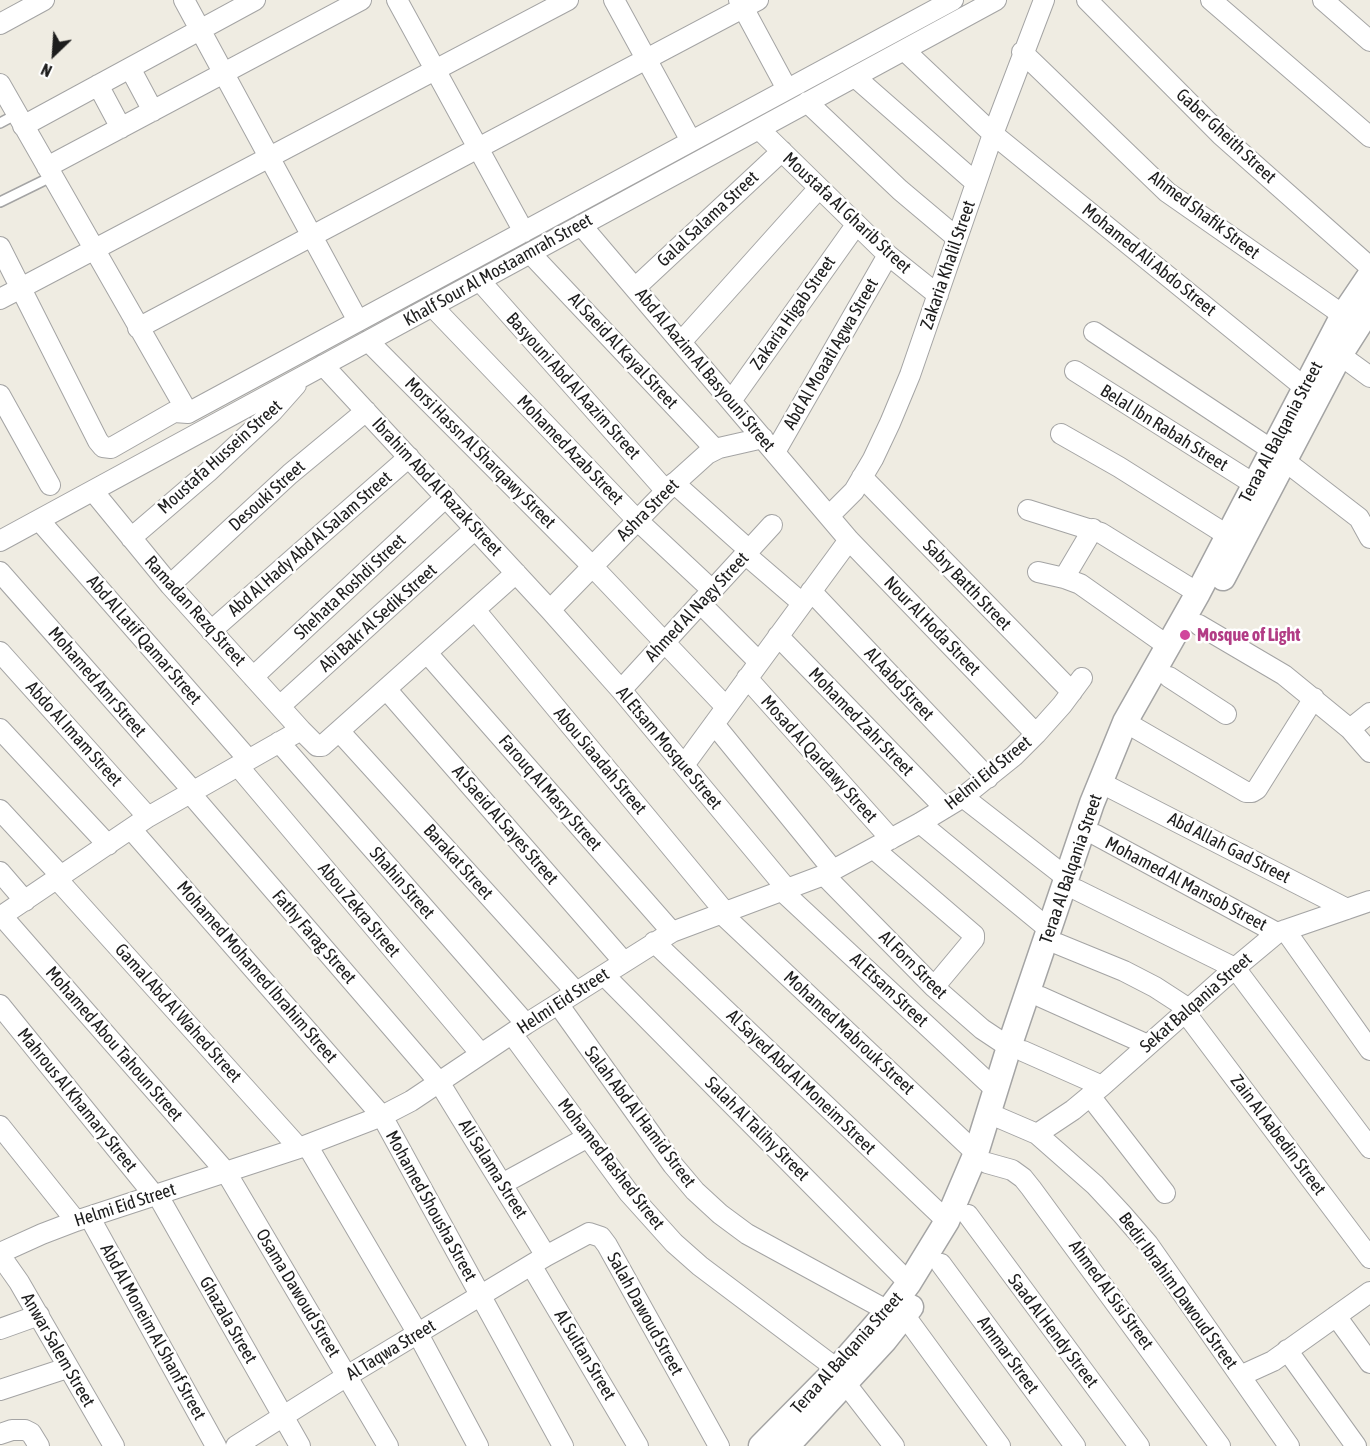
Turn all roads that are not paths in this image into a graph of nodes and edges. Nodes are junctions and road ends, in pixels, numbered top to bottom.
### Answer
1 (44, 0) edge
2 (184, 0) edge
3 (255, 0) edge
4 (361, 0) edge
5 (397, 0) edge
6 (568, 0) edge
7 (614, 0) edge
8 (951, 0) edge
9 (996, 0) edge
10 (1044, 0) edge
11 (1087, 0) edge
12 (1211, 0) edge
13 (1323, 0) edge
14 (747, 3) edge
15 (0, 24) edge
16 (200, 30) junction
17 (1370, 40) edge
18 (904, 50) junction
19 (1022, 52) junction
20 (647, 60) junction
21 (130, 68) junction
22 (435, 70) junction
23 (224, 73) junction
24 (855, 77) junction
25 (0, 84) edge
26 (98, 85) junction
27 (788, 89) junction
28 (807, 102) junction
29 (153, 111) junction
30 (13, 121) edge
31 (121, 128) junction
32 (759, 129) junction
33 (993, 134) junction
34 (1370, 137) edge
35 (691, 141) junction
36 (478, 149) junction
37 (782, 151) junction
38 (269, 158) junction
39 (50, 171) junction
40 (976, 183) junction
41 (819, 188) junction
42 (0, 202) edge
43 (581, 225) junction
44 (856, 225) junction
45 (524, 232) junction
46 (312, 236) junction
47 (957, 238) junction
48 (0, 247) edge
49 (94, 250) junction
50 (531, 253) junction
51 (888, 255) junction
52 (1370, 267) edge
53 (1370, 275) edge
54 (480, 280) junction
55 (22, 288) junction
56 (635, 288) junction
57 (938, 294) junction
58 (0, 299) edge
59 (432, 306) junction
60 (1370, 308) edge
61 (1343, 315) junction
62 (358, 321) junction
63 (138, 328) junction
64 (1094, 332) dead end
65 (368, 341) junction
66 (681, 342) junction
67 (1340, 355) junction
68 (315, 370) junction
69 (1075, 371) dead end
70 (1370, 377) edge
71 (1304, 387) junction
72 (0, 394) edge
73 (731, 401) junction
74 (366, 411) junction
75 (188, 413) junction
76 (1060, 434) dead end
77 (769, 445) junction
78 (715, 449) junction
79 (1278, 455) junction
80 (409, 457) junction
81 (862, 477) junction
82 (1254, 484) junction
83 (50, 485) dead end
84 (670, 487) junction
85 (93, 490) junction
86 (446, 497) junction
87 (1028, 510) dead end
88 (829, 516) junction
89 (39, 520) junction
90 (637, 520) junction
91 (772, 525) dead end
92 (475, 529) junction
93 (1093, 529) junction
94 (1227, 535) junction
95 (131, 538) junction
96 (1370, 538) edge
97 (849, 540) junction
98 (0, 541) edge
99 (747, 552) junction
100 (592, 566) junction
101 (0, 572) edge
102 (1038, 572) dead end
103 (516, 573) junction
104 (1064, 578) junction
105 (170, 585) junction
106 (1198, 592) junction
107 (706, 597) junction
108 (807, 597) junction
109 (550, 609) junction
110 (475, 610) junction
111 (1199, 625) junction
112 (211, 631) junction
113 (778, 636) junction
114 (664, 642) junction
115 (1168, 646) junction
116 (0, 652) edge
117 (427, 653) junction
118 (759, 662) junction
119 (253, 677) junction
120 (1169, 677) junction
121 (747, 678) junction
122 (1077, 685) joint
123 (386, 689) junction
124 (621, 690) junction
125 (1314, 698) junction
126 (280, 706) junction
127 (726, 707) junction
128 (1370, 713) edge
129 (1226, 714) dead end
130 (714, 724) junction
131 (1131, 726) junction
132 (0, 729) edge
133 (1350, 729) junction
134 (301, 730) junction
135 (339, 731) junction
136 (1036, 734) junction
137 (279, 742) junction
138 (1370, 752) edge
139 (243, 763) junction
140 (684, 765) junction
141 (988, 778) junction
142 (1111, 788) junction
143 (191, 792) junction
144 (963, 797) junction
145 (945, 808) junction
146 (0, 810) edge
147 (148, 817) junction
148 (920, 823) junction
149 (131, 829) junction
150 (1096, 835) junction
151 (883, 844) junction
152 (108, 845) junction
153 (0, 872) edge
154 (829, 872) junction
155 (59, 878) junction
156 (1072, 884) junction
157 (784, 889) junction
158 (25, 901) junction
159 (1370, 901) edge
160 (1347, 909) junction
161 (723, 913) junction
162 (1, 917) edge
163 (1281, 932) junction
164 (672, 933) junction
165 (1054, 937) junction
166 (654, 942) junction
167 (624, 962) junction
168 (1234, 968) junction
169 (604, 975) junction
170 (934, 987) junction
171 (576, 992) junction
172 (1041, 996) junction
173 (558, 1004) junction
174 (0, 1005) edge
175 (1187, 1010) junction
176 (519, 1029) junction
177 (1148, 1045) junction
178 (1016, 1049) junction
179 (1370, 1050) edge
180 (481, 1054) junction
181 (439, 1082) junction
182 (996, 1090) junction
183 (1096, 1091) junction
184 (995, 1115) junction
185 (382, 1116) junction
186 (0, 1126) edge
187 (1037, 1134) junction
188 (588, 1137) junction
189 (303, 1146) junction
190 (1370, 1148) edge
191 (982, 1158) junction
192 (226, 1172) junction
193 (502, 1184) junction
194 (1165, 1193) dead end
195 (156, 1195) junction
196 (957, 1218) junction
197 (83, 1220) junction
198 (0, 1254) edge
199 (1370, 1258) edge
200 (539, 1260) junction
201 (941, 1264) junction
202 (909, 1283) junction
203 (1370, 1292) edge
204 (480, 1297) junction
205 (896, 1313) junction
206 (39, 1315) junction
207 (1336, 1316) junction
208 (0, 1329) edge
209 (418, 1334) junction
210 (1287, 1350) junction
211 (1370, 1363) edge
212 (68, 1368) junction
213 (347, 1376) junction
214 (842, 1376) junction
215 (1240, 1376) junction
216 (0, 1390) edge
217 (284, 1417) junction
218 (0, 1434) edge
219 (794, 1443) edge
220 (39, 1446) edge
221 (114, 1446) edge
222 (216, 1446) edge
223 (237, 1446) edge
224 (300, 1446) edge
225 (388, 1446) edge
226 (478, 1446) edge
227 (563, 1446) edge
228 (638, 1446) edge
229 (719, 1446) edge
230 (761, 1446) edge
231 (894, 1446) edge
232 (1000, 1446) edge
233 (1076, 1446) edge
234 (1139, 1446) edge
235 (1220, 1446) edge
236 (1289, 1446) edge
237 (1356, 1446) edge

1 - 15 street
2 - 16 street
3 - 16 street
4 - 23 street
5 - 22 street
6 - 22 street
7 - 20 street
8 - 27 street
9 - 18 street, Khalf Sour Al Mostaamrah Street
10 - 19 street, Zakaria Khalil Street
11 - 52 street, Gaber Gheith Street
12 - 34 street
13 - 17 street
14 - 20 street
14 - 27 street
16 - 21 street
16 - 23 street
18 - 24 street, Khalf Sour Al Mostaamrah Street
18 - 33 street, Mohamed Ali Abdo Street
19 - 33 street, Zakaria Khalil Street
19 - 61 street, Ahmed Shafik Street
20 - 35 street
20 - 36 street
21 - 26 street
21 - 29 street
22 - 36 street
22 - 38 street
23 - 29 street
23 - 38 street
24 - 28 street, Khalf Sour Al Mostaamrah Street
24 - 40 street
25 - 30 street
26 - 30 street
26 - 31 street
27 - 35 street
28 - 32 street, Khalf Sour Al Mostaamrah Street
28 - 47 street
29 - 31 street
30 - 39 street
31 - 39 street
32 - 37 street, Moustafa Al Gharib Street
32 - 43 street, Khalf Sour Al Mostaamrah Street
33 - 40 street, Zakaria Khalil Street
33 - 71 street, Mohamed Ali Abdo Street
35 - 45 street
36 - 45 street
36 - 46 street
37 - 41 street, Moustafa Al Gharib Street
37 - 56 street, Galal Salama Street
38 - 46 street
38 - 49 street
39 - 42 lane
39 - 49 street
40 - 47 street, Zakaria Khalil Street
41 - 44 street, Moustafa Al Gharib Street
41 - 66 street
43 - 50 street, Khalf Sour Al Mostaamrah Street
43 - 56 street, Abd Al Aazim Al Basyouni Street
44 - 51 street, Moustafa Al Gharib Street
44 - 73 street, Zakaria Higab Street
45 - 62 street
46 - 62 street
46 - 63 street
47 - 57 street, Zakaria Khalil Street
48 - 55 street
49 - 55 street
49 - 63 street
50 - 54 street, Khalf Sour Al Mostaamrah Street
50 - 78 street, Al Saeid Al Kayal Street
51 - 57 street, Moustafa Al Gharib Street
51 - 77 street, Abd Al Moaati Agwa Street
53 - 61 street, Teraa Al Balqania Street
54 - 59 street, Khalf Sour Al Mostaamrah Street
54 - 84 street, Basyouni Abd Al Aazim Street
55 - 58 street
55 - 75 street
56 - 66 street, Abd Al Aazim Al Basyouni Street
57 - 81 street, Zakaria Khalil Street
59 - 65 street, Khalf Sour Al Mostaamrah Street
59 - 90 street, Mohamed Azab Street
60 - 67 street, Teraa Al Balqania Street
61 - 71 street, Teraa Al Balqania Street
62 - 75 street
63 - 75 street
64 - 79 street
65 - 68 street, Khalf Sour Al Mostaamrah Street
65 - 100 street, Morsi Hassn Al Sharqawy Street
66 - 73 street, Abd Al Aazim Al Basyouni Street
67 - 70 street
67 - 79 street, Teraa Al Balqania Street
68 - 74 street, Ibrahim Abd Al Razak Street
68 - 85 street, Khalf Sour Al Mostaamrah Street
68 - 95 street, Moustafa Hussein Street
69 - 82 street, Belal Ibn Rabah Street
71 - 79 street, Teraa Al Balqania Street
72 - 83 street
73 - 77 street, Abd Al Aazim Al Basyouni Street
74 - 80 street, Ibrahim Abd Al Razak Street
74 - 105 street, Desouki Street
76 - 94 street
77 - 78 street, Ashra Street
77 - 88 street, Abd Al Aazim Al Basyouni Street
78 - 84 street, Ashra Street
79 - 82 street, Teraa Al Balqania Street
79 - 96 street
79 - 111 street, Teraa Al Balqania Street
80 - 86 street, Ibrahim Abd Al Razak Street
80 - 112 street, Abd Al Hady Abd Al Salam Street
81 - 88 street, Zakaria Khalil Street
81 - 122 street, Sabry Batth Street
82 - 94 street, Teraa Al Balqania Street
84 - 90 street, Ashra Street
84 - 99 street, Basyouni Abd Al Aazim Street
85 - 89 street, Khalf Sour Al Mostaamrah Street
85 - 95 street, Ramadan Rezq Street
86 - 92 street, Ibrahim Abd Al Razak Street
86 - 119 street, Shehata Roshdi Street
87 - 93 street
88 - 97 street, Nour Al Hoda Street
89 - 98 street, Khalf Sour Al Mostaamrah Street
89 - 139 street, Abd Al Latif Qamar Street
90 - 100 street, Ashra Street
90 - 107 street, Mohamed Azab Street
91 - 99 street, Ahmed Al Nagy Street
92 - 103 street, Ibrahim Abd Al Razak Street
92 - 126 street, Abi Bakr Al Sedik Street
93 - 104 street
93 - 106 street
94 - 106 street, Teraa Al Balqania Street
95 - 105 street, Ramadan Rezq Street
97 - 108 street
97 - 136 street, Nour Al Hoda Street
99 - 107 street, Ahmed Al Nagy Street
99 - 108 street, Al Aabd Street
100 - 109 street, Ashra Street
100 - 114 street, Morsi Hassn Al Sharqawy Street
101 - 143 street, Mohamed Amr Street
102 - 104 street
103 - 109 street, Ibrahim Abd Al Razak Street
103 - 110 street
104 - 115 street
105 - 112 street, Ramadan Rezq Street
106 - 115 street, Teraa Al Balqania Street
107 - 114 street, Ahmed Al Nagy Street
107 - 118 street, Mohamed Azab Street
108 - 113 street
108 - 141 street, Al Aabd Street
109 - 124 street, Al Etsam Mosque Street
110 - 117 street
110 - 161 street, Abou Siaadah Street
111 - 120 street, Teraa Al Balqania Street
111 - 125 street
112 - 119 street, Ramadan Rezq Street
113 - 118 street
113 - 145 street, Mohamed Zahr Street
114 - 124 street, Ahmed Al Nagy Street
114 - 127 street, Morsi Hassn Al Sharqawy Street
115 - 131 street, Teraa Al Balqania Street
116 - 147 street, Abdo Al Imam Street
117 - 123 street
117 - 164 street, Farouq Al Masry Street
118 - 121 street
119 - 126 street, Ramadan Rezq Street
120 - 129 street
120 - 131 street, Teraa Al Balqania Street
121 - 127 street
121 - 151 street, Mosad Al Qardawy Street
122 - 136 street, Helmi Eid Street
123 - 135 street
123 - 167 street, Al Saeid Al Sayes Street
124 - 140 street, Al Etsam Mosque Street
125 - 131 street
125 - 133 street
126 - 134 street, Ramadan Rezq Street
127 - 130 street
128 - 133 street
130 - 140 street
130 - 154 street, Al Forn Street
131 - 142 street, Teraa Al Balqania Street
131 - 156 street, Teraa Al Balqania Street
132 - 152 street
133 - 138 street
134 - 135 street, Ramadan Rezq Street
134 - 137 street
135 - 171 street, Barakat Street
136 - 141 street, Helmi Eid Street
137 - 139 street
137 - 176 street, Shahin Street
139 - 143 street
139 - 180 street, Abou Zekra Street
140 - 157 street, Al Etsam Mosque Street
141 - 144 street, Helmi Eid Street
142 - 150 street, Teraa Al Balqania Street
142 - 160 street, Abd Allah Gad Street
143 - 147 street
143 - 181 street, Fathy Farag Street
144 - 145 street, Helmi Eid Street
144 - 156 street
145 - 148 street, Helmi Eid Street
146 - 155 street, Gamal Abd Al Wahed Street
147 - 149 street
148 - 151 street, Helmi Eid Street
148 - 165 street
149 - 152 street
149 - 185 street, Mohamed Mohamed Ibrahim Street
150 - 156 street, Teraa Al Balqania Street
150 - 163 street, Mohamed Al Mansob Street
151 - 154 street, Helmi Eid Street
151 - 170 street, Mosad Al Qardawy Street
152 - 155 street
153 - 158 street
154 - 157 street, Helmi Eid Street
154 - 170 street, Al Forn Street
155 - 158 street
155 - 189 street, Gamal Abd Al Wahed Street
156 - 165 street, Teraa Al Balqania Street
156 - 168 street
157 - 161 street, Helmi Eid Street
157 - 182 street, Al Etsam Street
158 - 162 street
159 - 160 street, Sekat Balqania Street
160 - 163 street, Sekat Balqania Street
161 - 164 street, Helmi Eid Street
161 - 191 street, Mohamed Mabrouk Street
162 - 192 street, Mohamed Abou Tahoun Street
163 - 168 street, Sekat Balqania Street
163 - 179 street
164 - 166 street, Helmi Eid Street
165 - 172 street, Teraa Al Balqania Street
165 - 175 street
165 - 178 street, Teraa Al Balqania Street
166 - 167 street, Helmi Eid Street
166 - 196 street, Al Sayed Abd Al Moneim Street
167 - 169 street, Helmi Eid Street
168 - 175 street, Sekat Balqania Street
168 - 190 street
169 - 171 street, Helmi Eid Street
169 - 202 street, Salah Al Talihy Street
170 - 178 street, Al Forn Street
171 - 173 street, Helmi Eid Street
172 - 177 street
172 - 178 street, Teraa Al Balqania Street
173 - 176 street, Helmi Eid Street
173 - 205 street, Salah Abd Al Hamid Street
174 - 195 street, Mahrous Al Khamary Street
175 - 177 street, Sekat Balqania Street
175 - 199 street, Zain Al Aabedin Street
176 - 180 street, Helmi Eid Street
176 - 188 street, Mohamed Rashed Street
177 - 183 street, Sekat Balqania Street
178 - 182 street, Teraa Al Balqania Street
178 - 183 street, Al Forn Street
178 - 184 street, Teraa Al Balqania Street
180 - 181 street, Helmi Eid Street
181 - 185 street, Helmi Eid Street
181 - 193 street, Ali Salama Street
182 - 184 street, Teraa Al Balqania Street
183 - 187 street, Sekat Balqania Street
183 - 194 street
184 - 187 street, Bedir Ibrahim Dawoud Street
184 - 191 street, Teraa Al Balqania Street
185 - 189 street, Helmi Eid Street
185 - 204 street, Mohamed Shousha Street
186 - 197 street, Abd Al Moneim Al Shanf Street
187 - 215 street, Bedir Ibrahim Dawoud Street
188 - 193 street
188 - 214 street, Mohamed Rashed Street
189 - 192 street, Helmi Eid Street
189 - 209 street, Gamal Abd Al Wahed Street
191 - 196 street, Teraa Al Balqania Street
191 - 235 street, Ahmed Al Sisi Street
192 - 195 street, Helmi Eid Street
192 - 213 street, Osama Dawoud Street
193 - 200 street, Ali Salama Street
195 - 197 street, Helmi Eid Street
195 - 217 street, Ghazala Street
196 - 201 street, Teraa Al Balqania Street
196 - 202 street, Teraa Al Balqania Street
196 - 234 street, Saad Al Hendy Street
197 - 198 street, Helmi Eid Street
197 - 222 street, Abd Al Moneim Al Shanf Street
198 - 206 street, Anwar Salem Street
200 - 204 street, Al Taqwa Street
200 - 228 street, Al Sultan Street
200 - 229 street, Salah Dawoud Street
201 - 205 street, Teraa Al Balqania Street
201 - 233 street, Ammar Street
202 - 205 street, Teraa Al Balqania Street
203 - 207 street
204 - 209 street, Al Taqwa Street
204 - 227 street, Mohamed Shousha Street
205 - 214 street, Teraa Al Balqania Street
205 - 232 street
206 - 208 street
206 - 212 street, Anwar Salem Street
207 - 210 street
207 - 211 street
209 - 213 street, Al Taqwa Street
209 - 226 street, Gamal Abd Al Wahed Street
210 - 215 street
210 - 237 street
212 - 216 street
212 - 221 street, Anwar Salem Street
213 - 217 street, Al Taqwa Street
213 - 225 street, Osama Dawoud Street
214 - 219 street, Teraa Al Balqania Street
214 - 230 street, Teraa Al Balqania Street
214 - 231 street, Mohamed Rashed Street
215 - 236 street, Bedir Ibrahim Dawoud Street
217 - 223 street, Al Taqwa Street
217 - 224 street, Ghazala Street
218 - 220 street

